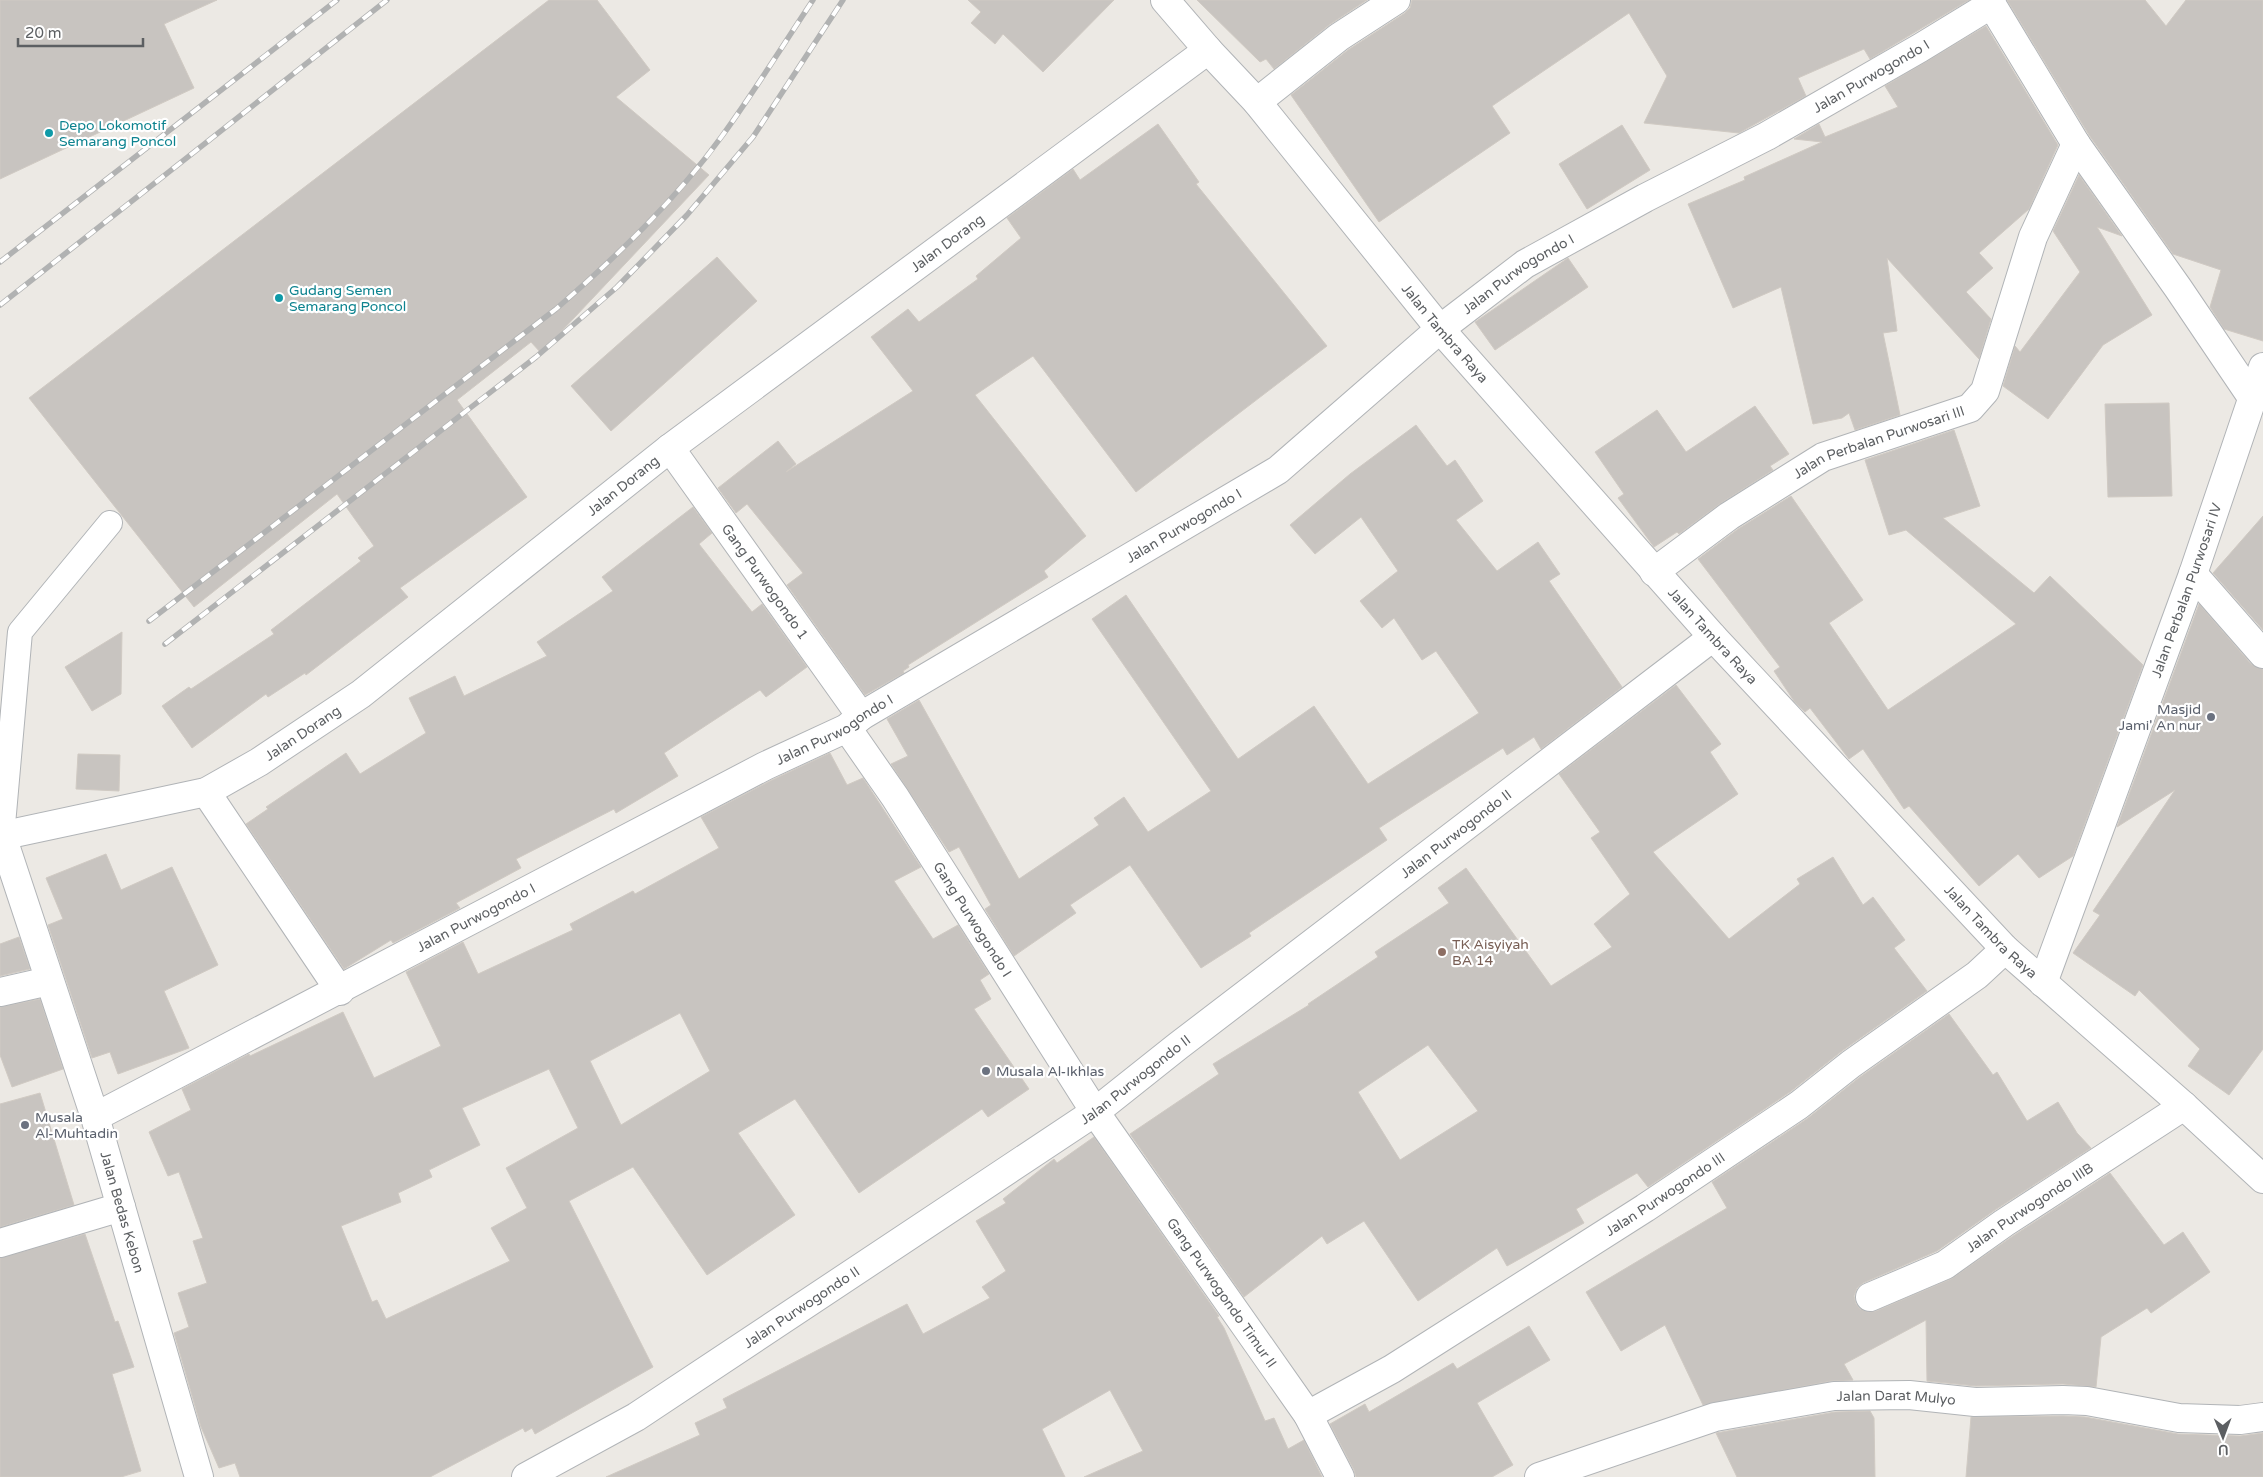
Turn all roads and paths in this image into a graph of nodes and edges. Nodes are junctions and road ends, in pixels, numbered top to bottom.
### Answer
1 (1165, 0) edge
2 (1396, 0) edge
3 (1990, 2) edge
4 (1208, 50) junction
5 (1257, 102) junction
6 (2076, 144) junction
7 (1440, 329) junction
8 (2263, 367) edge
9 (2252, 399) junction
10 (670, 448) junction
11 (110, 523) dead end
12 (1654, 572) junction
13 (2193, 574) junction
14 (1713, 637) junction
15 (2263, 654) edge
16 (854, 722) junction
17 (206, 792) junction
18 (1, 836) edge
19 (2005, 948) junction
20 (49, 981) junction
21 (2044, 983) junction
22 (340, 991) junction
23 (0, 992) edge
24 (2184, 1106) junction
25 (1095, 1112) junction
26 (95, 1117) junction
27 (2261, 1170) edge
28 (121, 1207) junction
29 (0, 1243) edge
30 (1870, 1297) dead end
31 (1308, 1415) junction
32 (2263, 1417) edge
33 (199, 1477) edge
34 (526, 1477) edge
35 (1340, 1477) edge
36 (1539, 1477) edge

1 - 4 street, Jalan Tambra Raya
2 - 5 street
3 - 6 street
3 - 7 street, Jalan Purwogondo I
4 - 5 street, Jalan Tambra Raya
4 - 10 street, Jalan Dorang
5 - 7 street, Jalan Tambra Raya
6 - 9 street
6 - 12 street, Jalan Perbalan Purwosari III
7 - 12 street, Jalan Tambra Raya
7 - 16 street, Jalan Purwogondo I
8 - 9 street, Jalan Perbalan Purwosari IV
9 - 13 street, Jalan Perbalan Purwosari IV
10 - 16 street, Gang Purwogondo 1
10 - 17 street, Jalan Dorang
11 - 18 lane
12 - 14 street, Jalan Tambra Raya
13 - 15 street
13 - 21 street, Jalan Perbalan Purwosari IV
14 - 19 street, Jalan Tambra Raya
14 - 25 street, Jalan Purwogondo II
16 - 22 street, Jalan Purwogondo I
16 - 25 street, Gang Purwogondo I
17 - 18 street, Jalan Dorang
17 - 22 street
18 - 20 street, Jalan Bedas Kebon
19 - 21 street, Jalan Tambra Raya
19 - 31 street, Jalan Purwogondo III
20 - 23 street
20 - 26 street, Jalan Bedas Kebon
21 - 24 street, Jalan Tambra Raya
22 - 26 street, Jalan Purwogondo I
24 - 27 street, Jalan Tambra Raya
24 - 30 street, Jalan Purwogondo IIIB
25 - 31 street, Gang Purwogondo Timur II
25 - 34 street, Jalan Purwogondo II
26 - 28 street, Jalan Bedas Kebon
28 - 29 street
28 - 33 street, Jalan Bedas Kebon
31 - 35 street, Gang Purwogondo Timur II
32 - 36 street, Jalan Darat Mulyo

